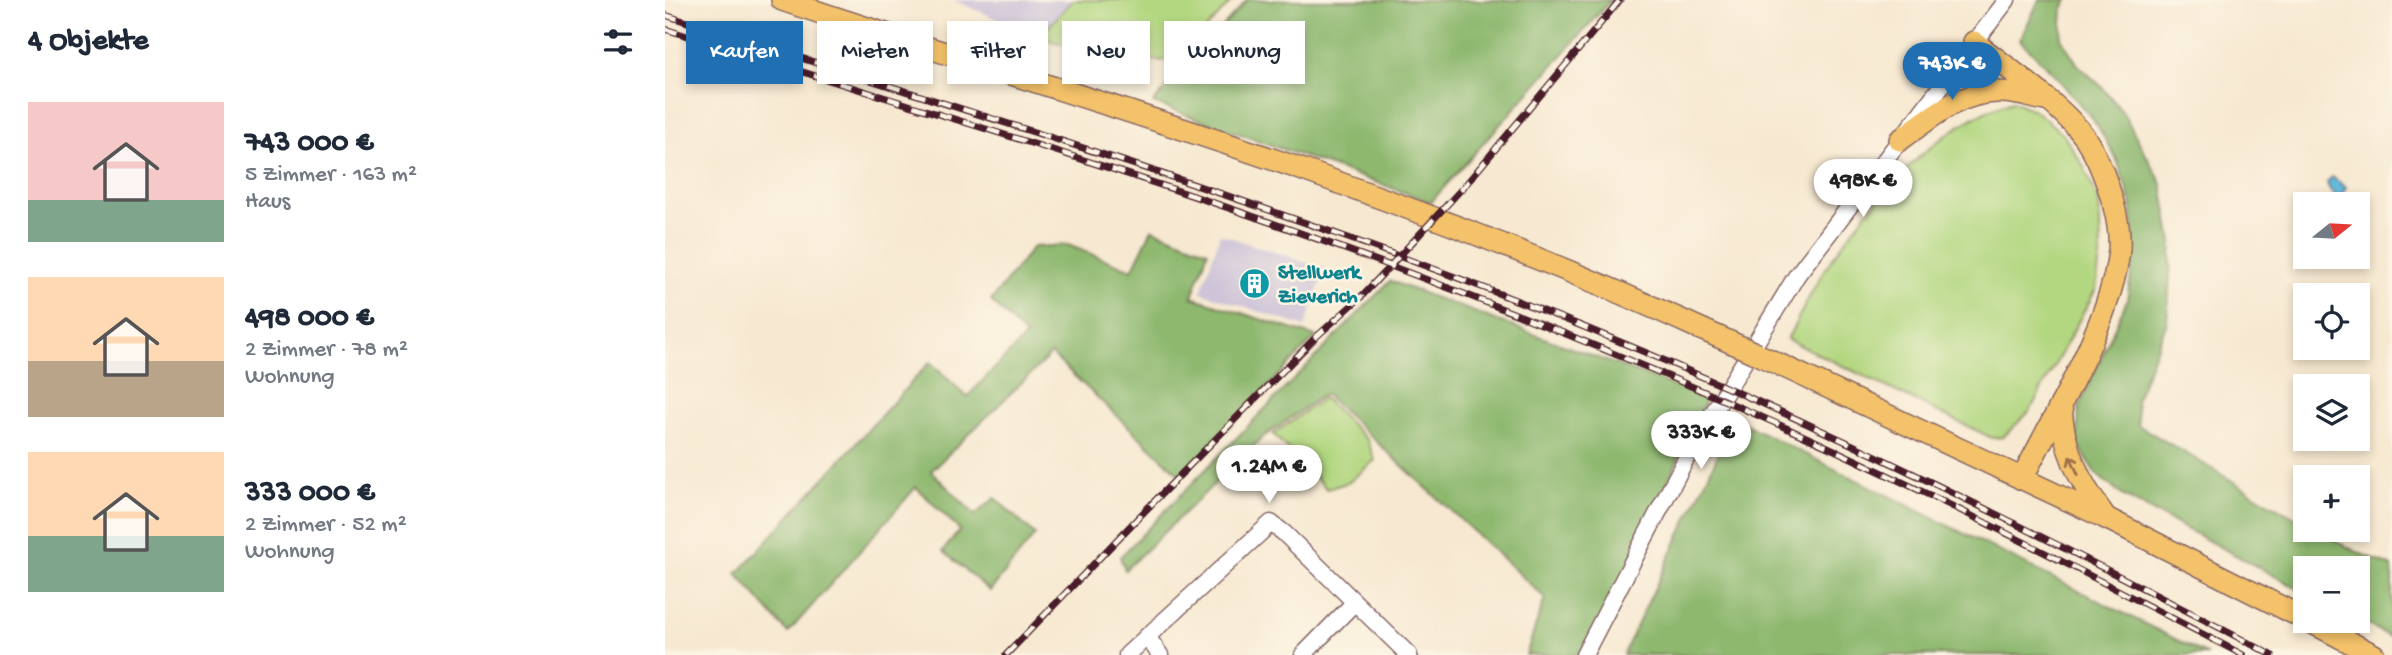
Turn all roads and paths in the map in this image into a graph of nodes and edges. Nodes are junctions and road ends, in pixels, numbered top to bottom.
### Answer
1 (782, 0) edge
2 (2007, 0) edge
3 (1974, 42) junction
4 (2046, 100) junction
5 (1900, 140) junction
6 (2061, 403) junction
7 (2022, 479) junction
8 (2108, 519) junction
9 (1354, 603) junction
10 (2293, 613) edge
11 (2332, 633) edge
12 (1147, 636) junction
13 (1127, 655) edge
14 (1160, 655) edge
15 (1303, 655) edge
16 (1409, 655) edge
17 (1584, 655) edge
18 (2374, 655) edge

1 - 7 main road, bridge
2 - 3 street
3 - 4 main road
3 - 5 street
4 - 5 main road
4 - 6 main road
5 - 17 street
6 - 7 main road
8 -> 6 main road
7 - 8 main road
8 - 10 main road
9 - 12 street
9 - 15 street
9 - 16 street
11 - 18 main road
12 - 13 street
12 - 14 street

